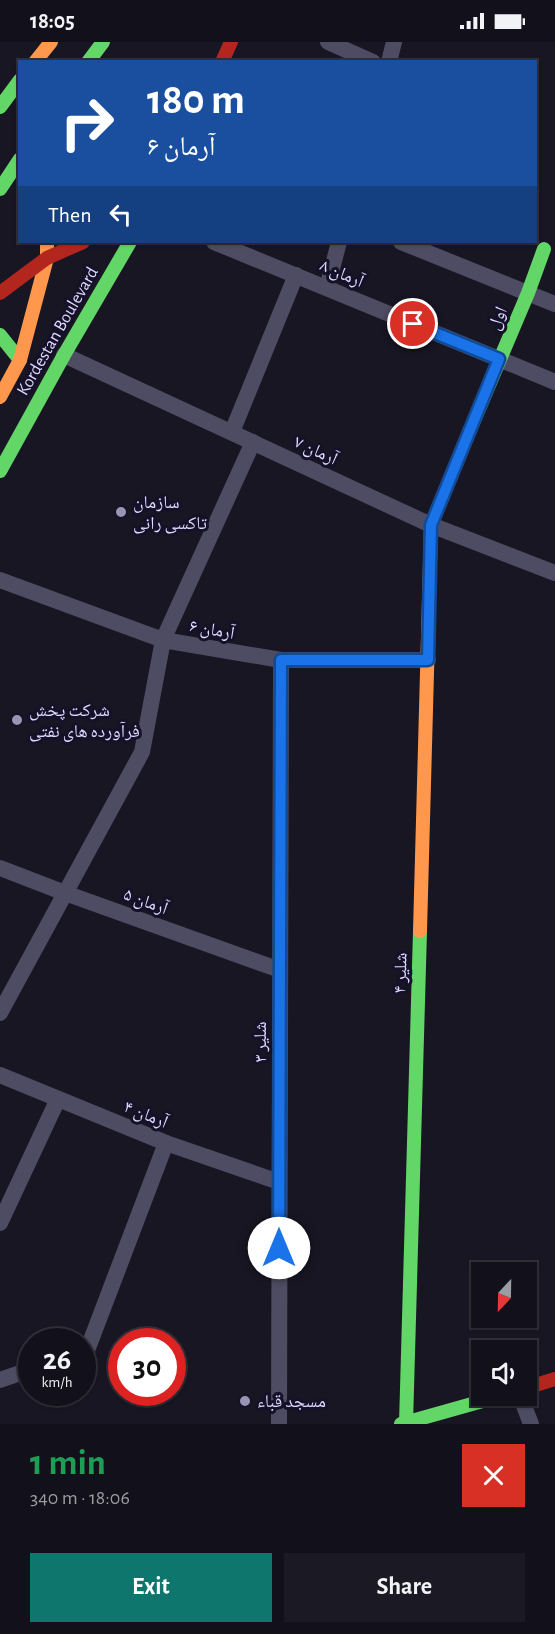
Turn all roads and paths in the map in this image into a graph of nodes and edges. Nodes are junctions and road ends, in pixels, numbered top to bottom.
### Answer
1 (51, 42) edge
2 (103, 42) edge
3 (231, 42) edge
4 (328, 42) edge
5 (394, 42) edge
6 (37, 60) edge
7 (90, 60) edge
8 (223, 60) edge
9 (368, 60) edge
10 (390, 60) edge
11 (18, 82) edge
12 (2, 99) edge
13 (18, 162) edge
14 (0, 189) edge
15 (47, 243) edge
16 (81, 243) edge
17 (129, 243) edge
18 (216, 243) edge
19 (339, 243) edge
20 (403, 243) edge
21 (544, 249) dead end
22 (46, 258) junction
23 (296, 275) junction
24 (327, 288) junction
25 (0, 293) edge
26 (528, 294) junction
27 (555, 304) edge
28 (0, 335) edge
29 (64, 355) junction
30 (499, 359) junction
31 (20, 360) junction
32 (555, 382) edge
33 (0, 396) edge
34 (232, 432) junction
35 (253, 442) junction
36 (0, 471) edge
37 (431, 525) junction
38 (555, 573) edge
39 (0, 580) edge
40 (163, 640) junction
41 (281, 660) junction
42 (428, 660) junction
43 (0, 868) edge
44 (65, 893) junction
45 (280, 970) junction
46 (0, 1013) edge
47 (0, 1075) edge
48 (58, 1099) junction
49 (166, 1143) junction
50 (279, 1182) junction
51 (0, 1223) edge
52 (96, 1328) edge
53 (18, 1374) edge
54 (555, 1379) edge
55 (0, 1380) edge
56 (537, 1385) edge
57 (471, 1405) edge
58 (524, 1406) edge
59 (279, 1424) edge
60 (404, 1424) edge
61 (531, 1424) edge

1 - 6 street
2 - 7 street
3 - 8 street
4 - 9 street
5 - 10 street
11 - 12 street
13 - 14 street
15 - 22 street, Kordestan Boulevard
16 - 22 street
17 - 29 street, Kordestan Boulevard
18 - 23 street, آرمان ۸
19 - 24 street
20 - 26 street
21 - 26 street, اول
22 - 25 street
22 - 31 street, Kordestan Boulevard
23 - 24 street, آرمان ۸
23 - 34 street
24 - 30 street, آرمان ۸
26 - 27 street
26 - 30 street, اول
28 - 31 street
29 - 34 street, آرمان ۷
29 - 36 street, Kordestan Boulevard
30 - 32 street, آرمان ۸
30 - 37 street, اول
31 - 33 street, Kordestan Boulevard
34 - 35 street, آرمان ۷
35 - 37 street, آرمان ۷
35 - 40 street
37 - 38 street, آرمان ۷
37 - 42 street, شلیر ۴
39 - 40 street, آرمان ۶
40 - 41 street, آرمان ۶
40 - 44 street
41 - 42 street, آرمان ۶
41 - 45 street, شلیر ۳
42 - 60 street, شلیر ۴
43 - 44 street, آرمان ۵
44 - 45 street, آرمان ۵
44 - 46 street
45 - 50 street, شلیر ۳
47 - 48 street, آرمان ۴
48 - 49 street, آرمان ۴
48 - 51 street
49 - 50 street, آرمان ۴
49 - 52 street
50 - 59 street, شلیر ۳
53 - 55 street
54 - 56 street
57 - 60 street
58 - 61 street

